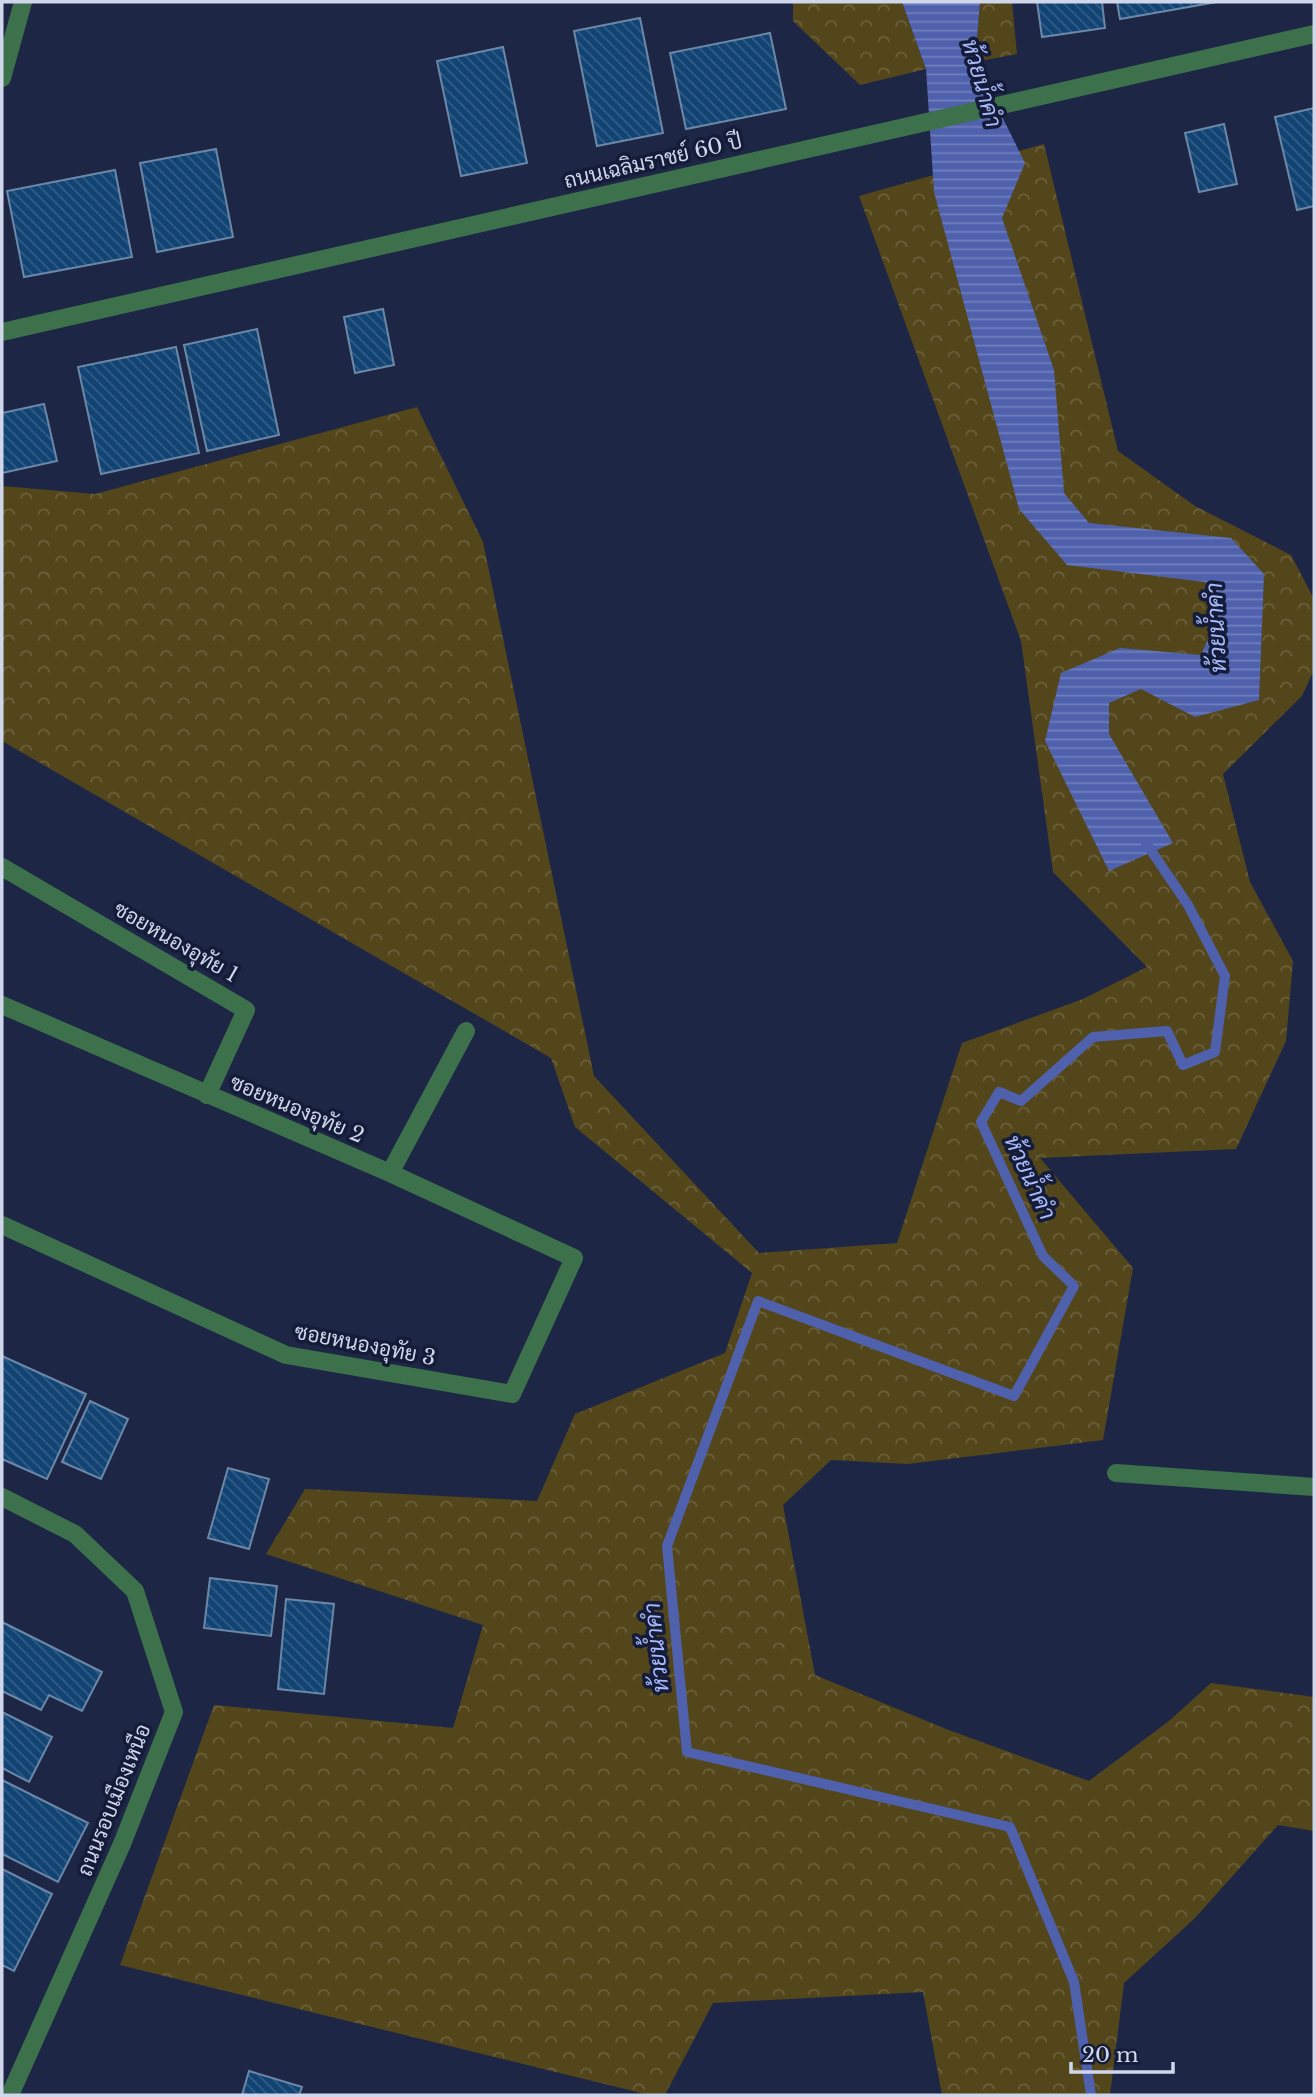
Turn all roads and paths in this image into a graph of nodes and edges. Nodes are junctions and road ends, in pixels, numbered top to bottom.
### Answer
1 (23, 2) edge
2 (1314, 34) edge
3 (2, 78) edge
4 (2, 332) edge
5 (2, 867) edge
6 (2, 1005) edge
7 (466, 1031) dead end
8 (207, 1095) junction
9 (390, 1173) junction
10 (2, 1225) edge
11 (574, 1258) joint
12 (1116, 1473) dead end
13 (1314, 1487) edge
14 (2, 1497) edge
15 (10, 2095) edge

1 - 3 street
2 - 4 street, ถนนเฉลิมราชย์ 60 ปี
5 - 8 street, ซอยหนองอุทัย 1
6 - 8 street, ซอยหนองอุทัย 2
7 - 9 street
8 - 9 street, ซอยหนองอุทัย 2
9 - 11 street, ซอยหนองอุทัย 2
10 - 11 street, ซอยหนองอุทัย 3
12 - 13 street
14 - 15 street, ถนนรอบเมืองเหนือ

